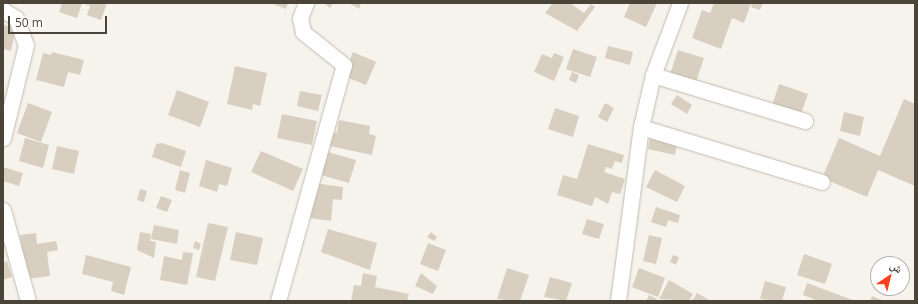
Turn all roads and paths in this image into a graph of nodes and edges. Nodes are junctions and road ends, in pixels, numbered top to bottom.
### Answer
1 (306, 3) edge
2 (680, 3) edge
3 (3, 10) edge
4 (653, 75) junction
5 (805, 121) dead end
6 (641, 127) junction
7 (3, 138) edge
8 (822, 182) dead end
9 (3, 210) edge
10 (28, 301) edge
11 (278, 301) edge
12 (618, 301) edge

1 - 11 street
2 - 4 street
3 - 7 street
4 - 5 street
4 - 6 street
6 - 8 street
6 - 12 street
9 - 10 street

